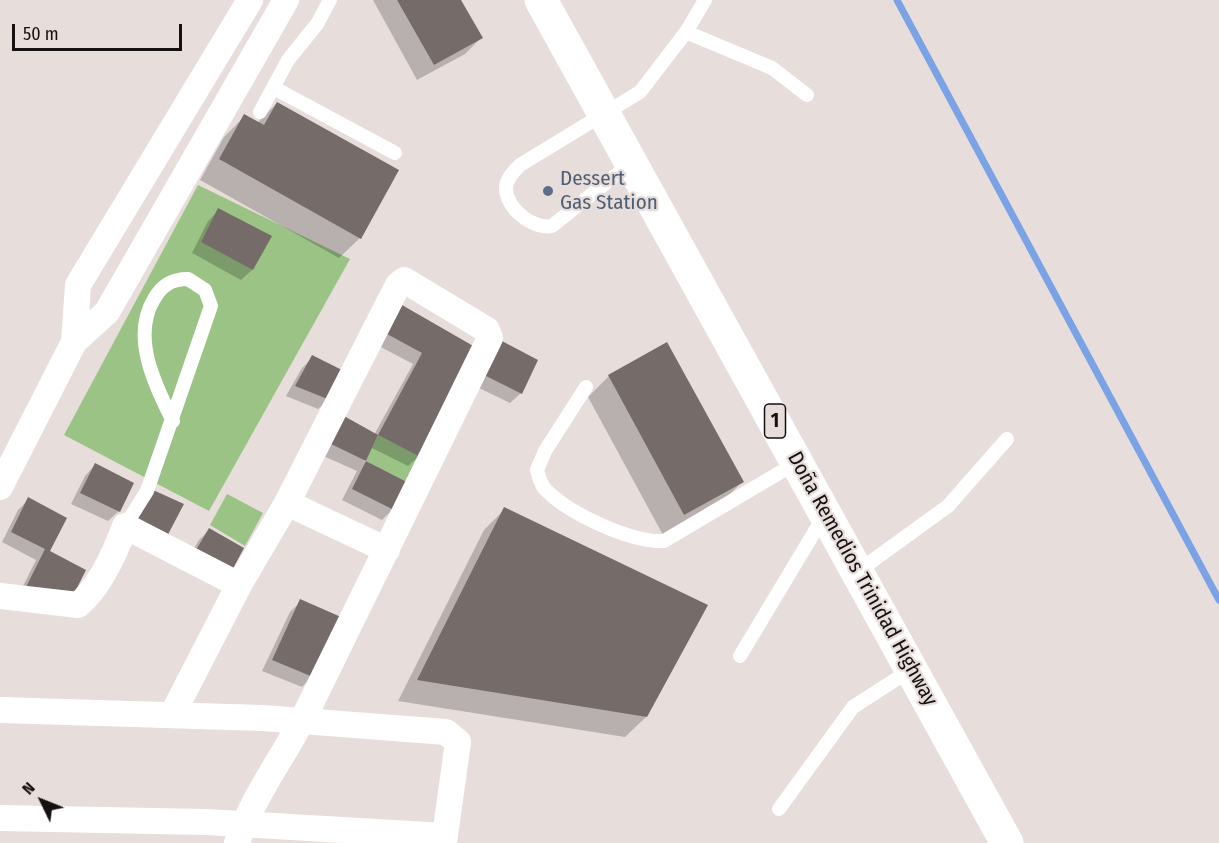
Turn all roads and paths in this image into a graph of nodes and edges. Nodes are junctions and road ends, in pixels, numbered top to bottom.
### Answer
1 (250, 0) edge
2 (286, 0) edge
3 (330, 0) edge
4 (541, 0) edge
5 (705, 0) edge
6 (686, 32) junction
7 (274, 88) junction
8 (807, 95) dead end
9 (260, 112) dead end
10 (604, 115) junction
11 (395, 153) dead end
12 (630, 164) junction
13 (116, 221) junction
14 (153, 230) junction
15 (74, 342) junction
16 (586, 387) dead end
17 (173, 421) junction
18 (1007, 439) dead end
19 (798, 462) junction
20 (0, 488) edge
21 (287, 503) junction
22 (825, 514) junction
23 (125, 526) junction
24 (387, 550) junction
25 (857, 572) junction
26 (239, 585) junction
27 (0, 596) edge
28 (740, 656) dead end
29 (912, 669) junction
30 (0, 710) edge
31 (172, 715) junction
32 (303, 720) junction
33 (779, 809) dead end
34 (0, 818) edge
35 (240, 833) edge
36 (344, 837) edge
37 (444, 839) edge
38 (1007, 843) edge

1 - 13 street
2 - 14 street
3 - 7 lane
4 - 10 highway, Doña Remedios Trinidad Highway / 1
5 - 6 lane
6 - 8 lane
6 - 10 lane
7 - 9 lane
7 - 11 lane
10 - 12 highway, Doña Remedios Trinidad Highway / 1
10 - 12 lane
12 - 19 highway, Doña Remedios Trinidad Highway / 1
13 - 14 street
13 - 15 street
14 - 15 street
15 - 20 street
16 - 19 lane
17 - 17 lane
17 - 23 lane
18 - 25 lane
19 - 22 highway, Doña Remedios Trinidad Highway / 1
21 - 24 street
21 - 24 street
21 - 26 street
22 - 25 highway, Doña Remedios Trinidad Highway / 1
22 - 28 lane
23 - 26 street
23 - 27 street
24 - 32 street
25 - 29 highway, Doña Remedios Trinidad Highway / 1
26 - 31 street
29 - 33 lane
29 - 38 highway, Doña Remedios Trinidad Highway / 1
30 - 31 street
31 - 32 street
32 - 35 street
32 - 37 street
34 - 35 street
35 - 36 street
36 - 37 street

